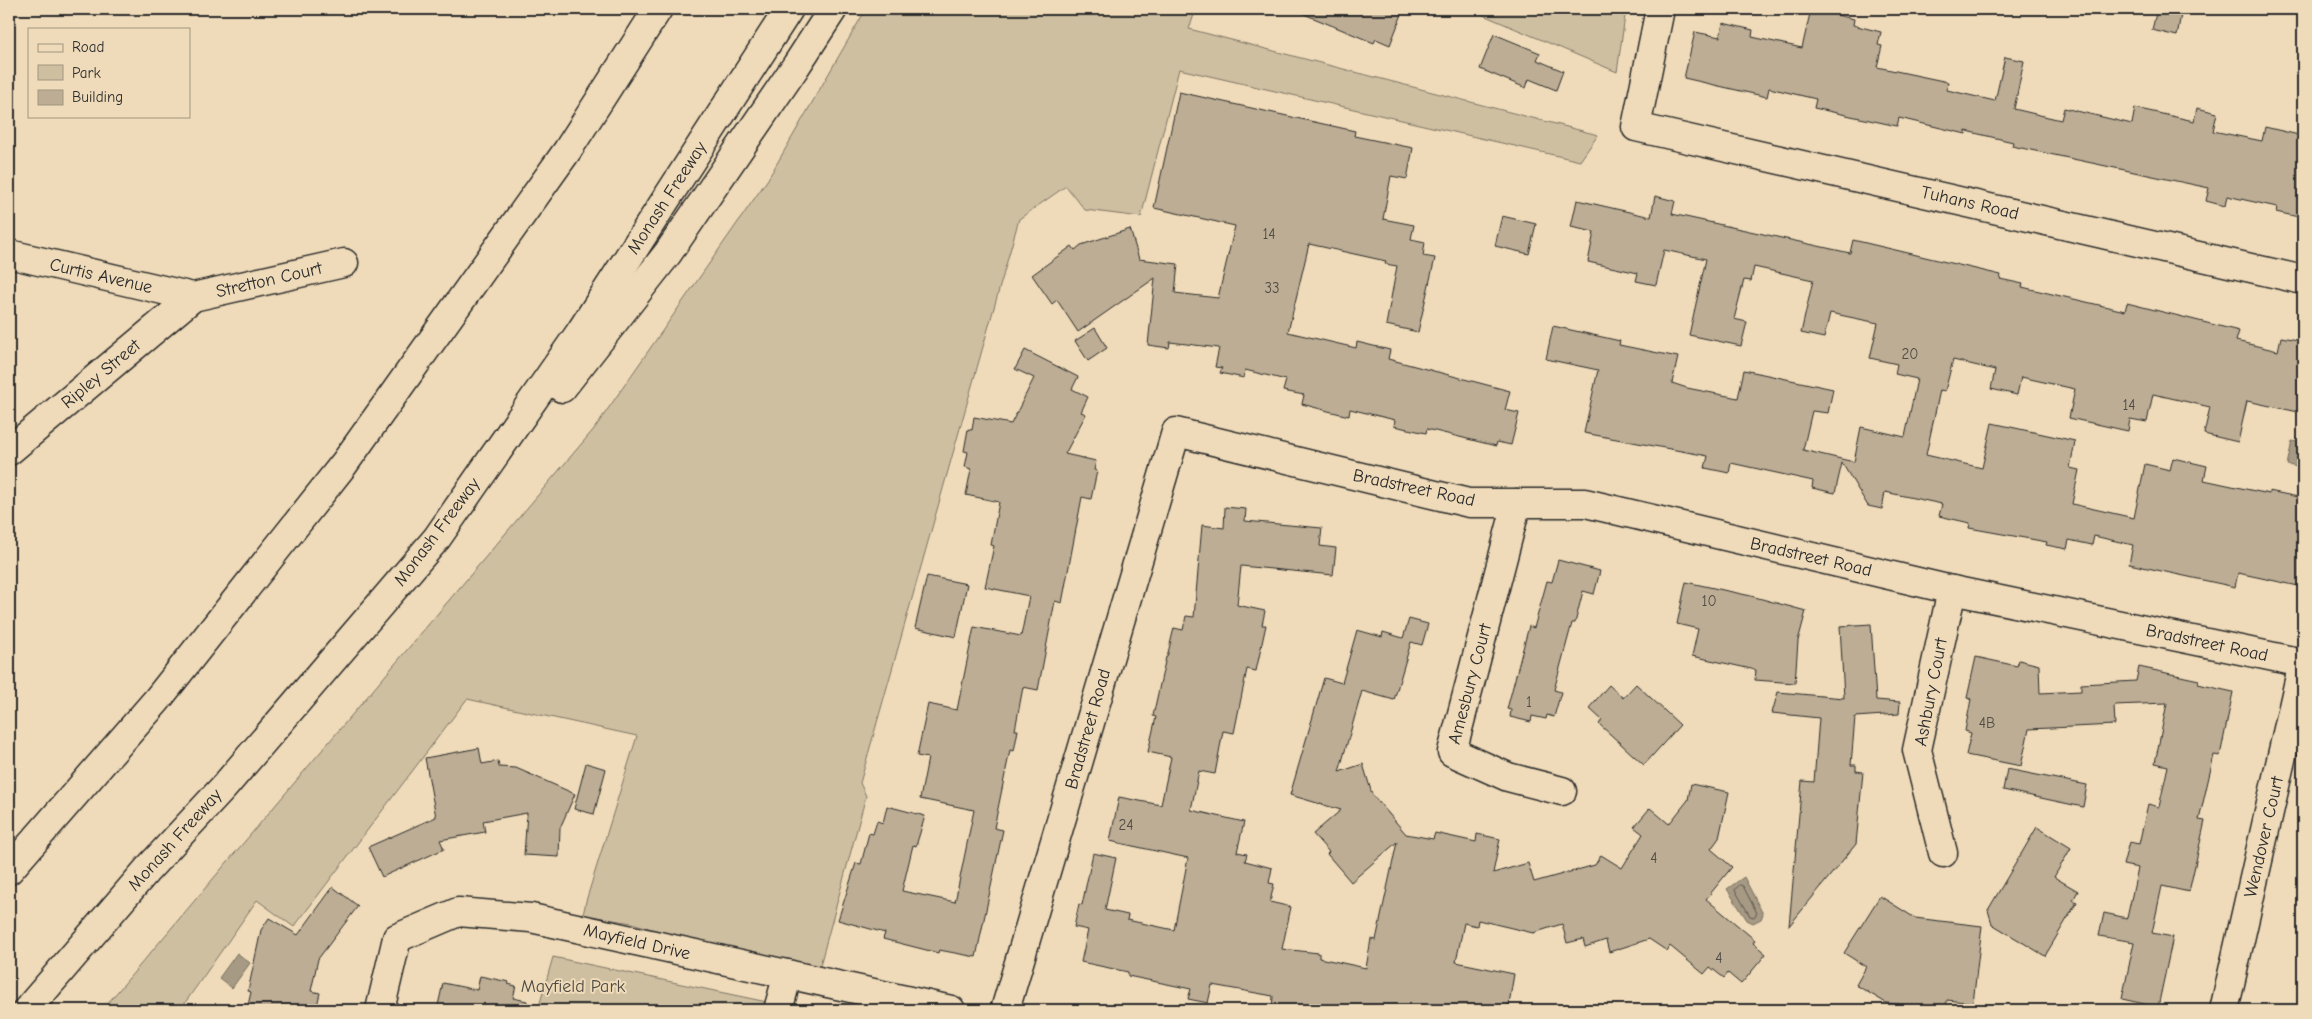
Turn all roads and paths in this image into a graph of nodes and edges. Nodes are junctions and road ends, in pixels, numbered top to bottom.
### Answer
1 (635, 9) edge
2 (658, 9) edge
3 (789, 9) edge
4 (833, 9) edge
5 (1660, 9) edge
6 (567, 151) junction
7 (9, 254) edge
8 (344, 263) dead end
9 (2303, 280) edge
10 (193, 297) junction
11 (9, 451) edge
12 (1517, 503) junction
13 (437, 538) junction
14 (1952, 590) junction
15 (2303, 663) edge
16 (1562, 791) dead end
17 (1943, 853) dead end
18 (9, 870) edge
19 (788, 974) junction
20 (27, 1010) edge
21 (380, 1010) edge
22 (778, 1010) edge
23 (952, 1010) edge
24 (1005, 1010) edge
25 (2224, 1010) edge

1 - 6 main road
2 - 6 main road
3 - 13 main road, Monash Freeway
4 - 13 main road
5 - 9 main road, Tuhans Road
6 - 18 main road
7 - 10 main road, Curtis Avenue
8 - 10 main road, Stretton Court
10 - 11 main road, Ripley Street
12 - 14 main road, Bradstreet Road
12 - 16 main road, Amesbury Court
12 - 24 main road, Bradstreet Road
13 - 20 main road, Monash Freeway
14 - 15 main road, Bradstreet Road
14 - 17 main road, Ashbury Court
15 - 25 main road, Wendover Court
19 - 21 main road, Mayfield Drive
19 - 22 main road
19 - 23 main road, Mayfield Drive

